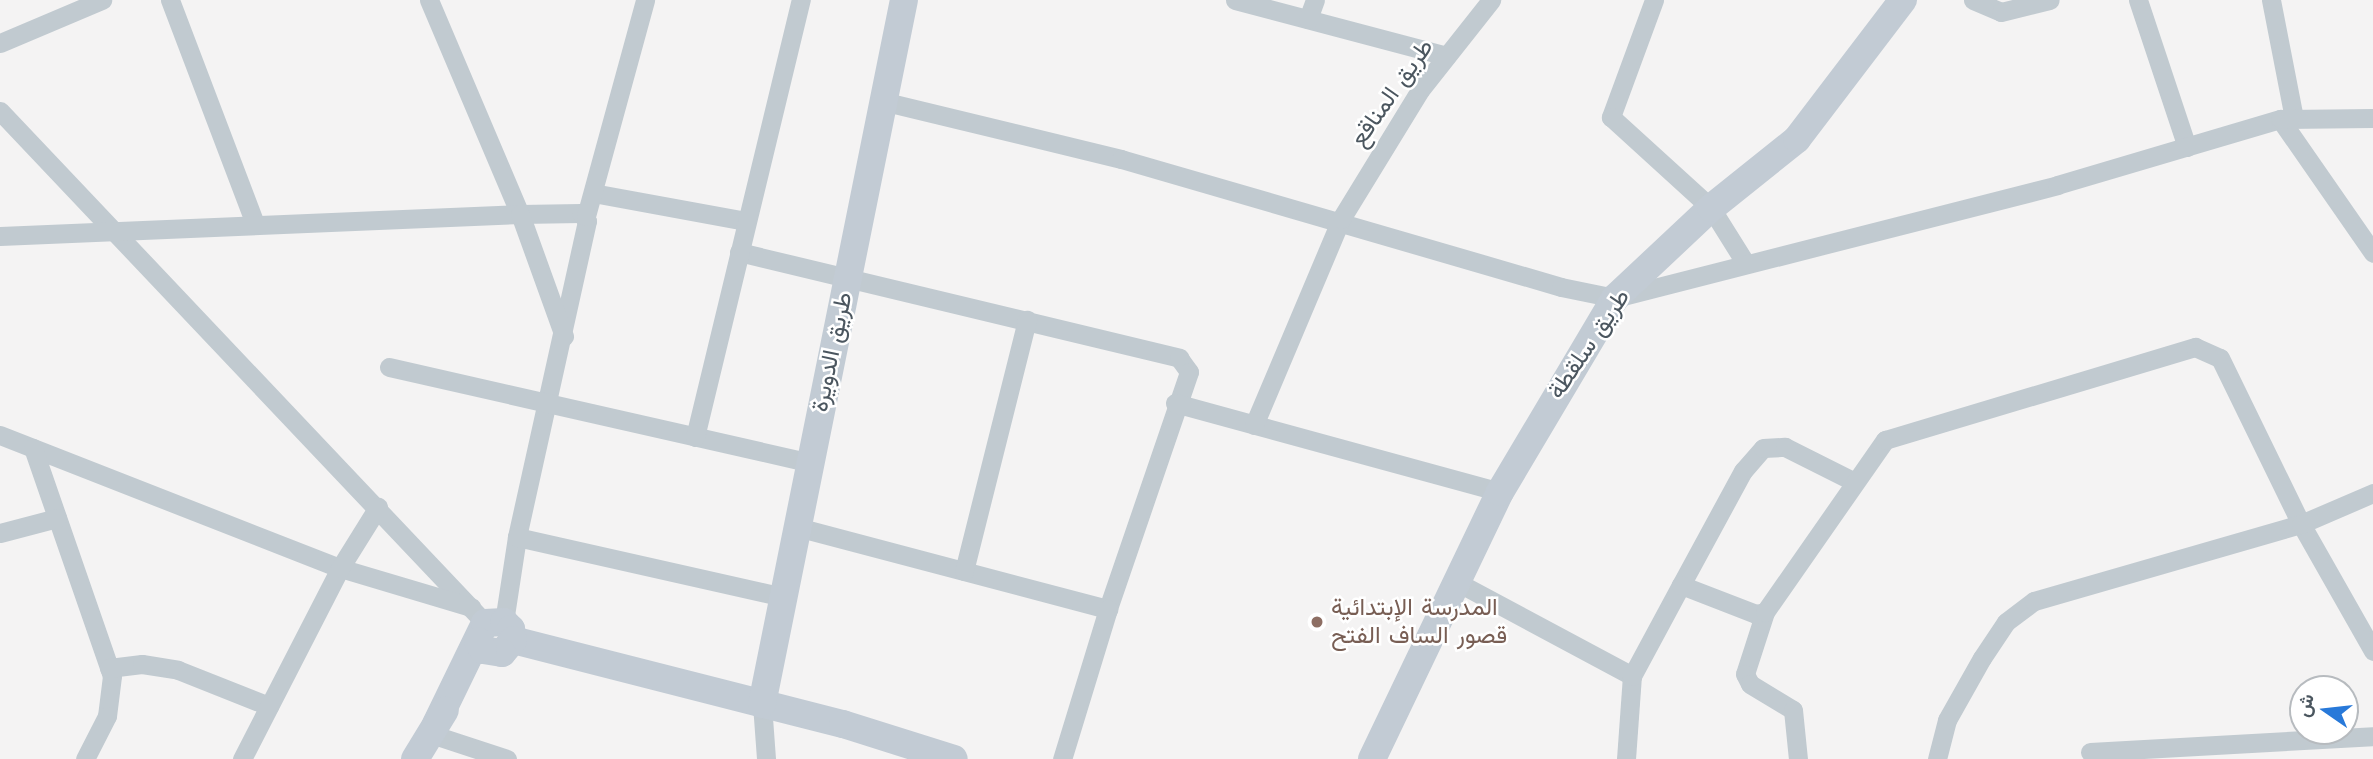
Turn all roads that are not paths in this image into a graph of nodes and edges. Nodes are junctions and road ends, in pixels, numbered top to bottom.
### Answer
1 (102, 0) edge
2 (170, 0) edge
3 (429, 0) edge
4 (645, 0) edge
5 (801, 0) edge
6 (904, 0) edge
7 (1235, 0) edge
8 (1315, 0) edge
9 (1491, 0) edge
10 (1654, 0) edge
11 (1903, 0) edge
12 (1973, 0) edge
13 (2050, 0) edge
14 (2138, 0) edge
15 (2271, 0) edge
16 (1308, 19) junction
17 (0, 43) edge
18 (1447, 55) junction
19 (886, 102) junction
20 (0, 111) edge
21 (2373, 118) edge
22 (2287, 119) junction
23 (2187, 147) junction
24 (593, 193) junction
25 (1710, 208) junction
26 (520, 214) junction
27 (586, 216) junction
28 (1341, 219) junction
29 (746, 221) junction
30 (255, 224) junction
31 (110, 230) junction
32 (0, 236) edge
33 (739, 252) junction
34 (2373, 253) edge
35 (1746, 264) junction
36 (848, 276) junction
37 (1615, 298) junction
38 (1027, 320) junction
39 (564, 336) junction
40 (388, 367) dead end
41 (1175, 403) junction
42 (548, 405) junction
43 (1254, 425) junction
44 (0, 435) edge
45 (695, 438) junction
46 (33, 448) junction
47 (810, 463) junction
48 (1855, 482) junction
49 (1500, 492) junction
50 (2373, 493) edge
51 (378, 507) junction
52 (57, 518) junction
53 (2301, 524) junction
54 (797, 527) junction
55 (0, 533) edge
56 (517, 537) junction
57 (340, 568) junction
58 (964, 571) junction
59 (1455, 581) junction
60 (1681, 585) junction
61 (783, 597) junction
62 (1108, 609) junction
63 (1765, 612) junction
64 (490, 631) junction
65 (2373, 651) edge
66 (109, 668) junction
67 (1632, 676) junction
68 (762, 704) junction
69 (269, 706) junction
70 (433, 729) junction
71 (2373, 736) edge
72 (2090, 751) dead end
73 (85, 759) edge
74 (242, 759) edge
75 (415, 759) edge
76 (507, 759) edge
77 (766, 759) edge
78 (954, 759) edge
79 (1062, 759) edge
80 (1372, 759) edge
81 (1626, 759) edge
82 (1798, 759) edge
83 (1937, 759) edge

1 - 17 street
2 - 30 street
3 - 26 street
4 - 24 street
5 - 29 street
6 - 19 street, طريق الدويرة
7 - 16 street
8 - 16 street
9 - 18 street, طريق المناقع
10 - 25 street
11 - 25 street, طريق سلقطة
12 - 13 street
14 - 23 street
15 - 22 street
16 - 18 street
18 - 28 street, طريق المناقع
19 - 28 street
19 - 36 street, طريق الدويرة
20 - 31 street
21 - 22 street
22 - 23 street
22 - 34 street
23 - 35 street
24 - 27 street
24 - 29 street
25 - 35 street
25 - 37 street, طريق سلقطة
26 - 27 street
26 - 30 street
26 - 39 street
27 - 39 street
28 - 37 street
28 - 43 street, طريق المناقع
29 - 33 street
30 - 31 street
31 - 32 street
31 - 51 street
33 - 36 street
33 - 45 street
35 - 37 street
36 - 38 street
36 - 47 street, طريق الدويرة
37 - 49 street, طريق سلقطة
38 - 41 street
38 - 58 street
39 - 42 street
40 - 42 street
41 - 43 street
41 - 62 street
42 - 45 street
42 - 56 street
43 - 49 street
44 - 46 street
45 - 47 street
46 - 52 street
46 - 57 street
47 - 54 street, طريق الدويرة
48 - 53 street
48 - 60 street
48 - 63 street
49 - 59 street, طريق سلقطة
50 - 53 street
51 - 57 street
51 - 64 street
52 - 55 street
52 - 66 street
53 - 65 street
53 - 83 street
54 - 58 street
54 - 61 street, طريق الدويرة
56 - 61 street
56 - 64 street
57 - 64 street
57 - 69 street
58 - 62 street
59 - 67 street
59 - 80 street, طريق سلقطة
60 - 63 street
60 - 67 street
61 - 68 street, طريق الدويرة
62 - 79 street
63 - 82 street
64 - 68 street
64 - 70 street
66 - 69 street
66 - 73 street
67 - 81 street
68 - 77 street
68 - 78 street
69 - 74 street
70 - 75 street
70 - 76 street
71 - 72 street

